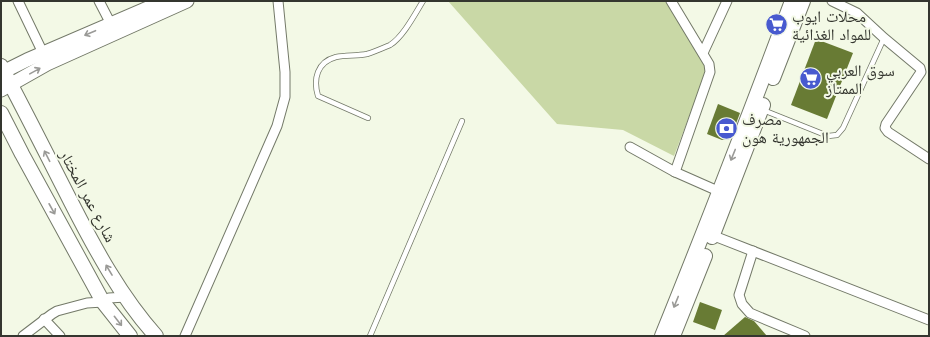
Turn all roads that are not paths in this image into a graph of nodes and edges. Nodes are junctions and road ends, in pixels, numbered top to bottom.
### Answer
1 (18, 1) edge
2 (99, 1) edge
3 (164, 1) edge
4 (187, 1) edge
5 (278, 1) edge
6 (423, 1) edge
7 (671, 1) edge
8 (727, 1) edge
9 (792, 1) edge
10 (803, 1) edge
11 (832, 1) edge
12 (113, 29) junction
13 (884, 38) junction
14 (43, 53) junction
15 (703, 53) junction
16 (2, 71) edge
17 (6, 87) edge
18 (762, 109) junction
19 (1, 113) edge
20 (368, 118) dead end
21 (462, 121) dead end
22 (751, 123) junction
23 (630, 147) dead end
24 (929, 159) edge
25 (675, 172) junction
26 (718, 191) junction
27 (708, 234) junction
28 (753, 251) junction
29 (126, 297) junction
30 (103, 302) junction
31 (44, 319) junction
32 (929, 320) edge
33 (23, 336) edge
34 (60, 336) edge
35 (130, 336) edge
36 (156, 336) edge
37 (185, 336) edge
38 (370, 336) edge
39 (662, 336) edge
40 (673, 336) edge
41 (805, 336) edge

1 - 14 street
2 - 12 street
3 - 12 street
4 - 12 street
5 - 37 street
6 - 20 lane
7 - 15 street
8 - 15 street
9 - 22 main road
10 - 18 main road
11 - 13 street
12 -> 14 street
17 -> 12 street
13 - 18 lane
13 - 24 street
14 - 16 street
15 - 25 street
16 - 17 main road, شارع عمر المختار
29 -> 17 main road, شارع عمر المختار
18 - 22 main road
19 -> 30 main road
21 - 38 lane
22 -> 26 main road
22 - 27 main road
23 - 25 street
25 - 26 street
26 - 27 main road
27 - 28 street
27 -> 39 main road
27 - 40 main road
28 - 32 street
28 - 41 street
29 - 30 street
29 - 36 main road, شارع عمر المختار
30 - 31 street
30 -> 35 main road
31 - 33 street
31 - 34 street

